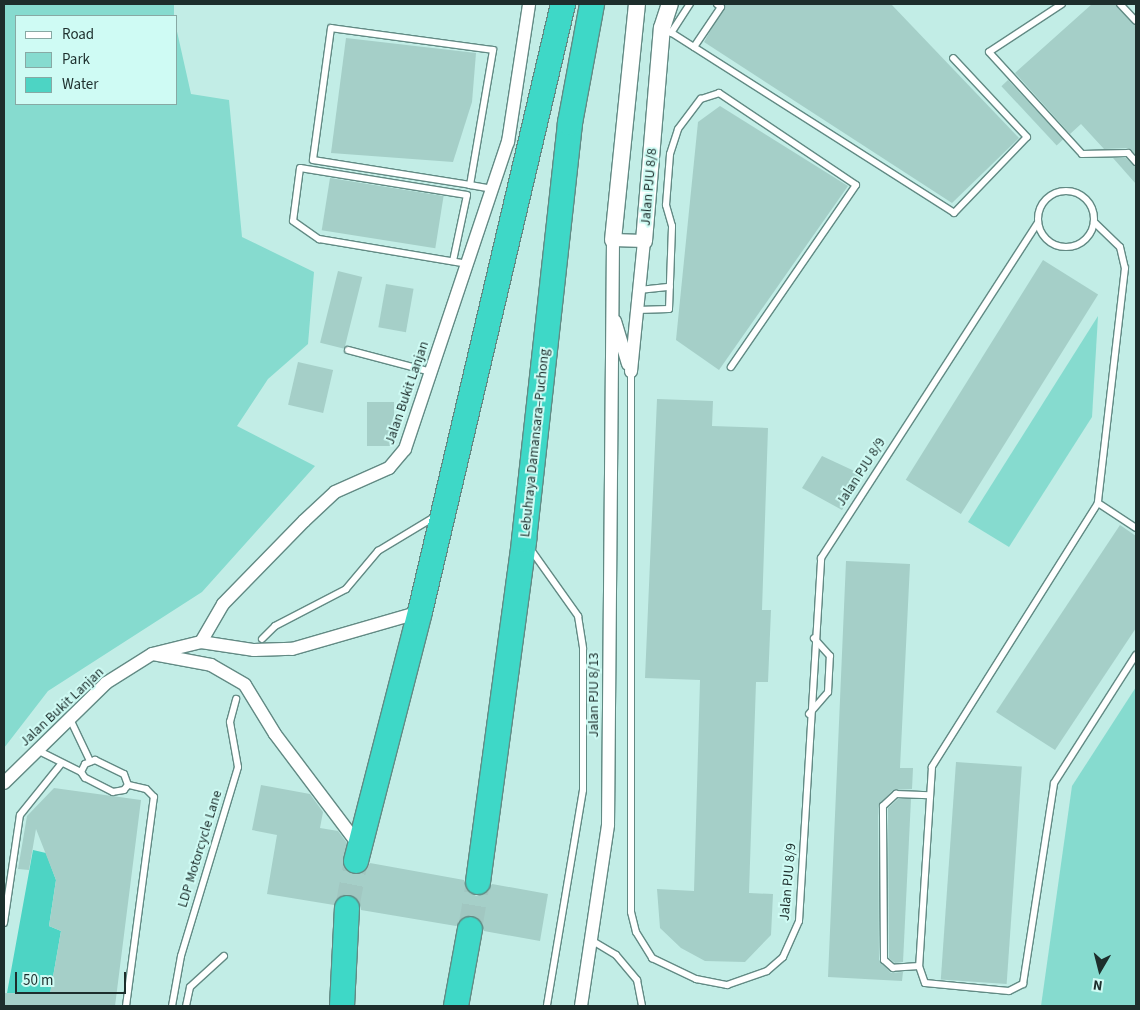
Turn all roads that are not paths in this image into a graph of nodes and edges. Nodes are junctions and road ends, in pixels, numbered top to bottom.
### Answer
1 (529, 4) edge
2 (563, 4) edge
3 (592, 4) edge
4 (606, 4) edge
5 (637, 4) edge
6 (670, 4) edge
7 (690, 4) edge
8 (717, 4) edge
9 (1062, 4) edge
10 (1120, 4) edge
11 (1136, 21) edge
12 (666, 30) junction
13 (694, 47) junction
14 (953, 58) dead end
15 (570, 123) junction
16 (1136, 162) edge
17 (470, 185) junction
18 (493, 189) junction
19 (1094, 222) junction
20 (1038, 223) junction
21 (612, 240) junction
22 (644, 241) junction
23 (453, 261) junction
24 (468, 264) junction
25 (611, 287) junction
26 (670, 287) junction
27 (639, 290) junction
28 (637, 314) junction
29 (624, 348) junction
30 (348, 350) dead end
31 (731, 367) dead end
32 (631, 370) junction
33 (431, 372) junction
34 (609, 382) junction
35 (1098, 503) junction
36 (443, 511) junction
37 (1136, 528) edge
38 (524, 540) junction
39 (420, 612) junction
40 (814, 638) junction
41 (262, 639) dead end
42 (201, 642) junction
43 (152, 654) junction
44 (1136, 655) edge
45 (236, 699) dead end
46 (809, 714) junction
47 (70, 719) junction
48 (37, 750) junction
49 (90, 760) junction
50 (61, 764) junction
51 (82, 772) junction
52 (4, 783) edge
53 (128, 785) junction
54 (929, 795) junction
55 (358, 854) joint
56 (478, 882) tunnel mouth
57 (347, 908) tunnel mouth
58 (4, 924) edge
59 (470, 929) tunnel mouth
60 (590, 939) junction
61 (224, 956) dead end
62 (919, 966) junction
63 (126, 1006) edge
64 (172, 1006) edge
65 (186, 1006) edge
66 (342, 1006) edge
67 (456, 1006) edge
68 (547, 1006) edge
69 (582, 1006) edge
70 (642, 1006) edge

1 - 18 street, Jalan Bukit Lanjan
2 - 36 highway
3 - 15 highway, Lebuhraya Damansara–Puchong
4 - 15 highway
5 - 21 street
6 - 12 street, Jalan PJU 8/8
7 - 12 lane
8 - 13 lane
9 - 16 lane
10 - 11 lane
12 - 13 lane
12 - 22 street, Jalan PJU 8/8
13 - 14 lane
15 - 38 highway, Lebuhraya Damansara–Puchong
17 - 17 lane
17 - 18 lane
18 - 24 street, Jalan Bukit Lanjan
19 - 20 lane
19 - 20 lane, Jalan PJU 8/9
19 - 35 lane, Jalan PJU 8/9
20 - 40 lane, Jalan PJU 8/9
21 - 22 street
21 - 25 street
22 - 27 street, Jalan PJU 8/8
23 - 23 lane
23 - 24 lane
24 - 33 street, Jalan Bukit Lanjan
25 - 29 street
25 - 34 street, Jalan PJU 8/13
26 - 27 lane
26 - 28 lane
26 - 31 lane
27 - 28 street, Jalan PJU 8/8
28 - 29 street
28 - 32 street, Jalan PJU 8/8
29 - 32 street
29 - 34 street
30 - 33 lane
32 - 46 lane, Jalan PJU 8/9
33 - 42 street, Jalan Bukit Lanjan
34 - 60 street, Jalan PJU 8/13
35 - 37 lane
35 - 54 lane, Jalan PJU 8/9
36 - 39 highway
36 - 41 lane
38 - 56 highway, Lebuhraya Damansara–Puchong
38 - 68 lane
39 - 42 street
39 - 55 highway
40 - 46 lane, Jalan PJU 8/9
40 - 46 lane
42 - 43 street, Jalan Bukit Lanjan
43 - 47 street, Jalan Bukit Lanjan
43 - 55 street
44 - 62 lane, Jalan PJU 8/9
45 - 64 lane, LDP Motorcycle Lane
47 - 48 street, Jalan Bukit Lanjan
47 - 49 lane
48 - 50 lane
48 - 52 street, Jalan Bukit Lanjan
49 - 51 lane
49 - 53 lane
50 - 51 lane
50 - 58 lane
51 - 53 lane
53 - 63 lane
54 - 62 lane, Jalan PJU 8/9
54 - 62 lane
57 - 66 highway
59 - 67 highway
60 - 69 street, Jalan PJU 8/13
60 - 70 lane
61 - 65 lane

